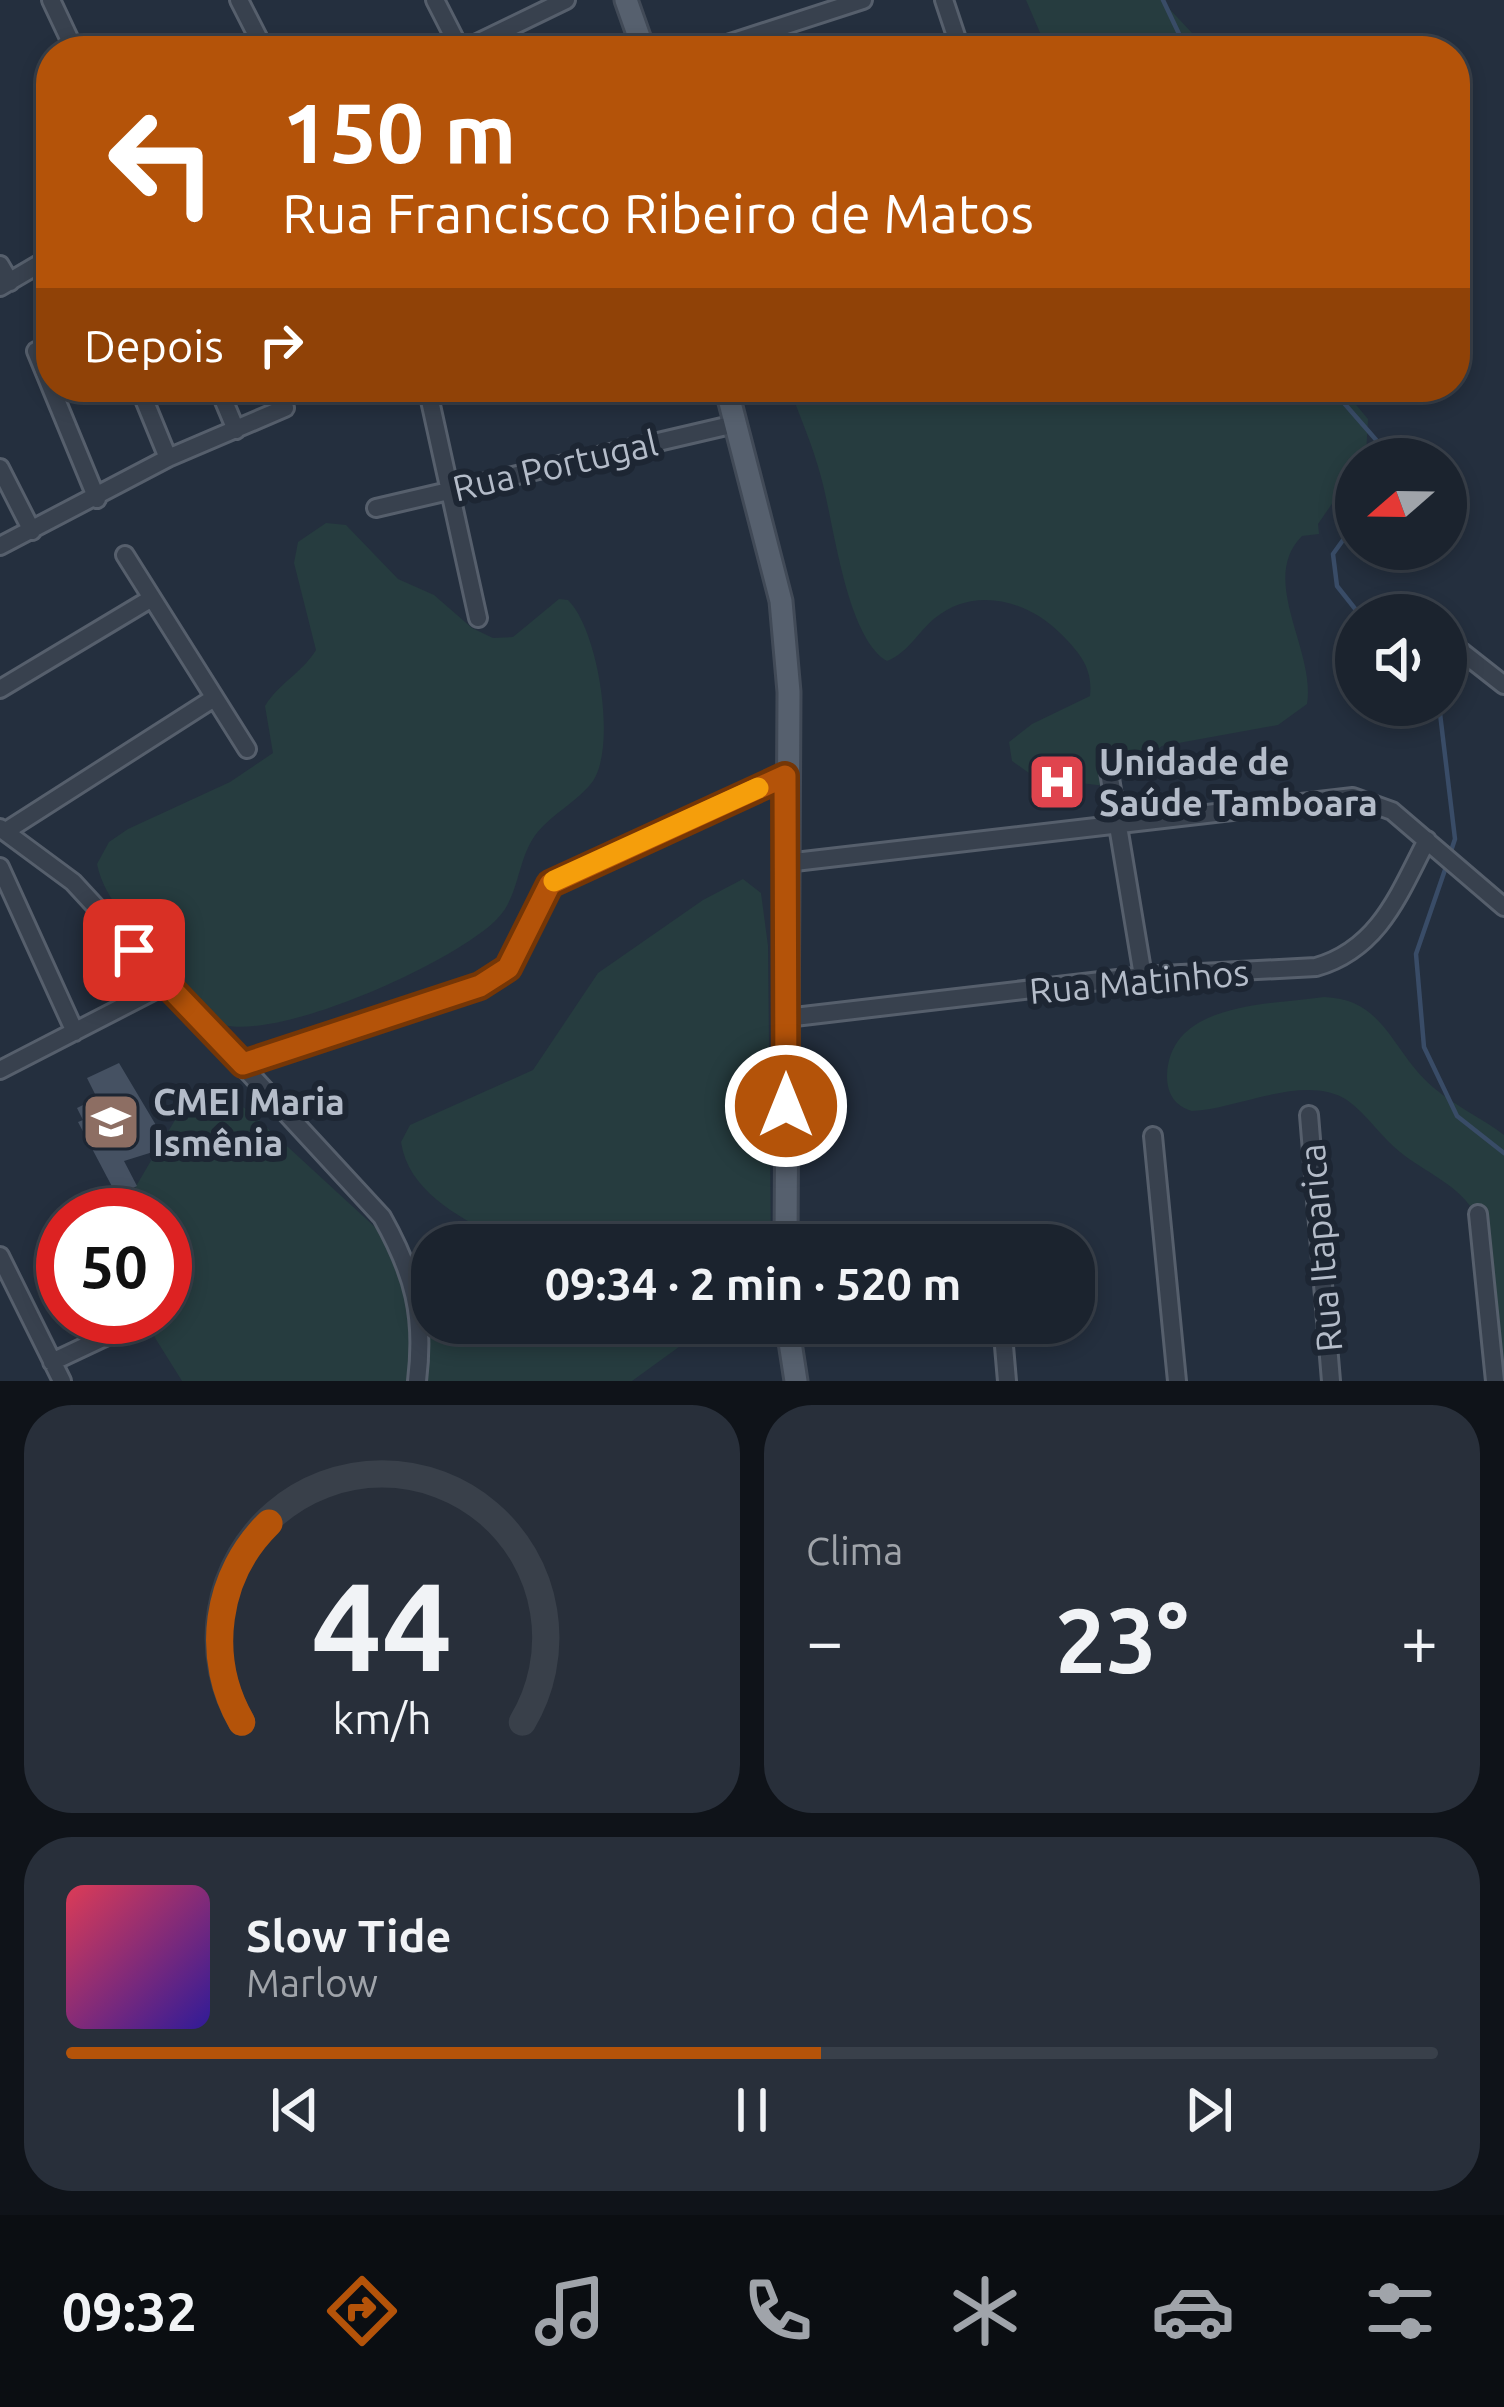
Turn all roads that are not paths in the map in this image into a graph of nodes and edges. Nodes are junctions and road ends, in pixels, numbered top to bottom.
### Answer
1 (51, 0) edge
2 (239, 0) edge
3 (435, 0) edge
4 (566, 0) edge
5 (626, 0) edge
6 (863, 0) edge
7 (944, 0) edge
8 (68, 36) edge
9 (257, 36) edge
10 (453, 36) edge
11 (492, 36) edge
12 (639, 36) edge
13 (752, 36) edge
14 (956, 36) edge
15 (0, 265) edge
16 (36, 266) edge
17 (5, 284) edge
18 (57, 402) edge
19 (145, 402) edge
20 (224, 402) edge
21 (430, 402) edge
22 (730, 402) edge
23 (285, 408) dead end
24 (735, 424) junction
25 (236, 430) junction
26 (168, 458) junction
27 (0, 468) edge
28 (449, 489) junction
29 (97, 499) junction
30 (376, 508) dead end
31 (32, 531) junction
32 (0, 546) edge
33 (125, 554) dead end
34 (152, 598) junction
35 (478, 618) dead end
36 (1467, 656) edge
37 (1504, 685) edge
38 (0, 689) edge
39 (214, 698) junction
40 (247, 748) dead end
41 (1108, 766) dead end
42 (785, 776) junction
43 (1120, 823) junction
44 (3, 830) edge
45 (1427, 840) junction
46 (786, 863) junction
47 (0, 867) edge
48 (1504, 907) edge
49 (1143, 976) junction
50 (165, 985) junction
51 (786, 1018) junction
52 (75, 1032) junction
53 (243, 1064) junction
54 (0, 1070) edge
55 (1309, 1114) dead end
56 (1154, 1136) dead end
57 (1478, 1214) dead end
58 (785, 1224) edge
59 (0, 1256) edge
60 (90, 1344) edge
61 (790, 1344) edge
62 (1004, 1344) edge
63 (52, 1362) junction
64 (62, 1381) edge
65 (417, 1381) edge
66 (796, 1381) edge
67 (1007, 1381) edge
68 (1177, 1381) edge
69 (1331, 1381) edge
70 (1495, 1381) edge

1 - 8 street
2 - 9 street
3 - 10 street
4 - 11 street
5 - 12 main road
6 - 13 street
7 - 14 street
15 - 17 street
16 - 17 street
18 - 29 street
19 - 26 street
20 - 25 street
21 - 28 street
22 - 24 main road
23 - 25 street
24 - 28 street, Rua Portugal
24 - 42 main road
25 - 26 street
26 - 29 street
27 - 31 street
28 - 30 street, Rua Portugal
28 - 35 street
29 - 31 street
31 - 32 street
33 - 34 street
34 - 38 street
34 - 39 street
36 - 37 street
39 - 40 street
39 - 44 street
41 - 43 street
42 - 46 main road
42 - 53 street
43 - 45 street
43 - 46 street
43 - 49 street
44 - 50 street
45 - 48 street
45 - 49 street, Rua Matinhos
46 - 51 main road
47 - 52 street
49 - 51 street, Rua Matinhos
50 - 52 street
50 - 53 street
51 - 58 main road
52 - 54 street
53 - 65 street
55 - 69 street, Rua Itaparica
56 - 68 street
57 - 70 street
59 - 63 street
60 - 63 street
61 - 66 main road
62 - 67 street
63 - 64 street

